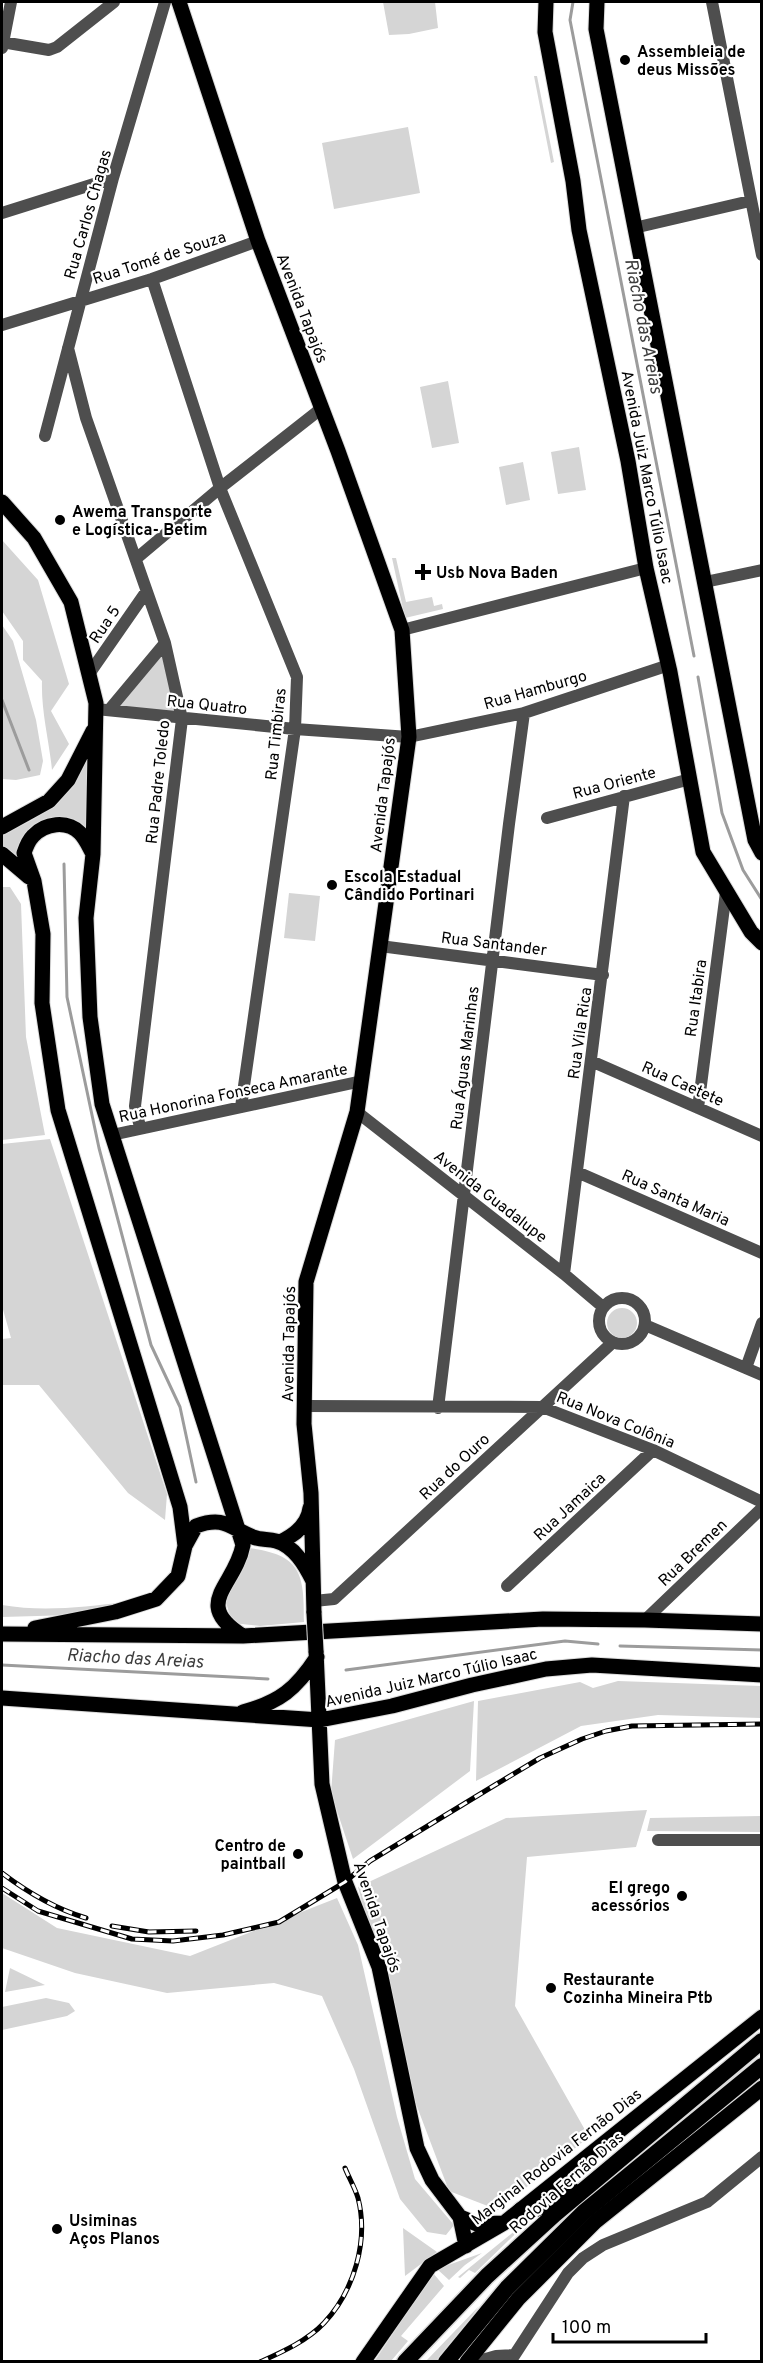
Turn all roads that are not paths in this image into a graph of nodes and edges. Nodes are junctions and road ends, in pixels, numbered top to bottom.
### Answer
1 (11, 2) edge
2 (114, 2) edge
3 (165, 2) edge
4 (179, 2) edge
5 (546, 2) edge
6 (597, 2) edge
7 (712, 2) edge
8 (2, 44) edge
9 (113, 178) junction
10 (750, 201) junction
11 (2, 213) edge
12 (634, 228) junction
13 (258, 242) junction
14 (762, 255) edge
15 (152, 279) junction
16 (80, 300) junction
17 (2, 325) edge
18 (68, 348) junction
19 (322, 408) junction
20 (45, 436) dead end
21 (220, 488) junction
22 (2, 502) edge
23 (137, 558) junction
24 (646, 568) junction
25 (762, 570) edge
26 (705, 582) junction
27 (146, 592) junction
28 (402, 630) junction
29 (165, 643) junction
30 (669, 665) junction
31 (89, 674) junction
32 (524, 713) junction
33 (101, 714) junction
34 (182, 719) junction
35 (295, 729) junction
36 (409, 737) junction
37 (690, 779) junction
38 (624, 796) junction
39 (548, 818) dead end
40 (2, 827) edge
41 (2, 854) edge
42 (93, 854) junction
43 (762, 854) edge
44 (34, 881) junction
45 (726, 892) junction
46 (762, 944) edge
47 (380, 946) junction
48 (493, 959) junction
49 (603, 975) junction
50 (591, 1061) junction
51 (362, 1081) junction
52 (241, 1107) junction
53 (698, 1108) junction
54 (357, 1112) junction
55 (140, 1127) junction
56 (112, 1135) junction
57 (762, 1136) edge
58 (577, 1172) junction
59 (464, 1196) junction
60 (762, 1253) edge
61 (564, 1274) junction
62 (603, 1307) junction
63 (762, 1323) edge
64 (645, 1324) junction
65 (612, 1343) junction
66 (746, 1368) junction
67 (762, 1375) edge
68 (304, 1406) junction
69 (542, 1407) junction
70 (438, 1408) junction
71 (653, 1450) junction
72 (311, 1493) junction
73 (762, 1503) edge
74 (762, 1508) edge
75 (237, 1529) junction
76 (280, 1542) junction
77 (185, 1546) junction
78 (507, 1586) dead end
79 (314, 1600) junction
80 (645, 1620) junction
81 (762, 1624) edge
82 (4, 1634) edge
83 (243, 1636) junction
84 (317, 1654) junction
85 (762, 1675) edge
86 (2, 1698) edge
87 (232, 1715) junction
88 (321, 1720) junction
89 (658, 1840) dead end
90 (762, 1840) edge
91 (762, 2017) edge
92 (762, 2042) edge
93 (762, 2066) edge
94 (762, 2088) edge
95 (762, 2157) edge
96 (599, 2175) junction
97 (521, 2210) junction
98 (460, 2217) junction
99 (504, 2223) junction
100 (466, 2246) junction
101 (512, 2358) edge
102 (363, 2361) edge
103 (405, 2361) edge
104 (446, 2361) edge
105 (467, 2361) edge
106 (475, 2361) edge

1 - 8 street
2 - 8 street
3 - 9 street, Rua Carlos Chagas
4 - 13 main road, Avenida Tapajós
5 - 24 main road, Avenida Juiz Marco Túlio Isaac
6 - 12 main road
7 - 10 street
9 - 11 street
9 - 16 street, Rua Carlos Chagas
10 - 12 street
10 - 14 street
12 - 26 main road
13 - 15 street, Rua Tomé de Souza
13 - 19 main road, Avenida Tapajós
15 - 16 street, Rua Tomé de Souza
15 - 21 street, Rua Timbiras
16 - 17 street, Rua Tomé de Souza
16 - 18 street, Rua Carlos Chagas
18 - 20 street, Rua Carlos Chagas
18 - 23 street, Rua Padre Toledo
19 - 21 street
19 - 28 main road, Avenida Tapajós
21 - 23 street
21 - 35 street, Rua Timbiras
22 - 31 main road
23 - 27 street, Rua Padre Toledo
24 - 28 street
24 - 30 main road, Avenida Juiz Marco Túlio Isaac
25 - 26 street
26 - 43 main road
27 - 29 street, Rua Padre Toledo
27 - 31 street, Rua 5
28 - 36 main road, Avenida Tapajós
29 - 33 street
29 - 34 street, Rua Padre Toledo
30 - 32 street, Rua Hamburgo
30 - 37 main road, Avenida Juiz Marco Túlio Isaac
31 - 33 main road
32 - 36 street, Rua Hamburgo
32 - 48 street, Rua Águas Marinhas
33 - 34 street, Rua Quatro
33 - 40 main road
33 - 42 main road
34 - 35 street, Rua Quatro
34 - 55 street, Rua Padre Toledo
35 - 36 street, Rua Quatro
35 - 52 street, Rua Timbiras
36 - 47 main road, Avenida Tapajós
37 - 38 street, Rua Oriente
37 - 45 main road, Avenida Juiz Marco Túlio Isaac
38 - 39 street, Rua Oriente
38 - 49 street, Rua Vila Rica
41 - 44 main road
42 - 44 main road
42 - 56 main road
44 - 77 main road
45 - 46 main road, Avenida Juiz Marco Túlio Isaac
45 - 53 street, Rua Itabira
47 - 48 street, Rua Santander
47 - 51 main road, Avenida Tapajós
48 - 49 street, Rua Santander
48 - 59 street, Rua Águas Marinhas
49 - 50 street, Rua Vila Rica
50 - 53 street, Rua Caetete
50 - 58 street, Rua Vila Rica
51 - 52 street, Rua Honorina Fonseca Amarante
51 - 54 main road, Avenida Tapajós
52 - 55 street, Rua Honorina Fonseca Amarante
53 - 57 street, Rua Caetete
54 - 59 street, Avenida Guadalupe
54 - 68 main road, Avenida Tapajós
55 - 56 street, Rua Honorina Fonseca Amarante
56 - 75 main road
58 - 60 street, Rua Santa Maria
58 - 61 street, Rua Vila Rica
59 - 61 street, Avenida Guadalupe
59 - 70 street, Rua Águas Marinhas
61 - 62 street, Avenida Guadalupe
62 - 64 street
62 - 65 street
63 - 66 street
64 - 65 street
64 - 66 street
65 - 69 street, Rua do Ouro
66 - 67 street
68 - 70 street, Rua Nova Colônia
68 - 72 main road, Avenida Tapajós
69 - 70 street, Rua Nova Colônia
69 - 71 street, Rua Nova Colônia
69 - 79 street, Rua do Ouro
71 - 73 street, Rua Nova Colônia
71 - 78 street, Rua Jamaica
72 - 76 main road
72 - 79 main road, Avenida Tapajós
74 - 80 street, Rua Bremen
75 - 76 main road
75 - 77 main road
75 - 83 main road
76 - 79 main road
77 - 82 main road
79 - 84 main road, Avenida Tapajós, bridge
80 - 81 main road, Avenida Juiz Marco Túlio Isaac
80 - 83 main road, Avenida Juiz Marco Túlio Isaac
82 - 83 main road, Avenida Juiz Marco Túlio Isaac
84 - 87 main road
84 - 88 main road, Avenida Tapajós
85 - 88 main road, Avenida Juiz Marco Túlio Isaac
86 - 87 main road, Avenida Juiz Marco Túlio Isaac
87 - 88 main road, Avenida Juiz Marco Túlio Isaac
88 - 98 main road, Avenida Tapajós
89 - 90 street
91 - 97 main road, Marginal Rodovia Fernão Dias
92 - 96 highway, Rodovia Fernão Dias
93 - 104 highway
94 - 105 main road
95 - 101 street
96 - 97 highway
96 - 103 highway, Rodovia Fernão Dias
97 - 99 main road, Marginal Rodovia Fernão Dias
98 - 99 main road
98 - 100 main road, Avenida Tapajós
99 - 100 main road, Marginal Rodovia Fernão Dias
100 - 102 main road, Marginal Rodovia Fernão Dias
101 - 106 street

